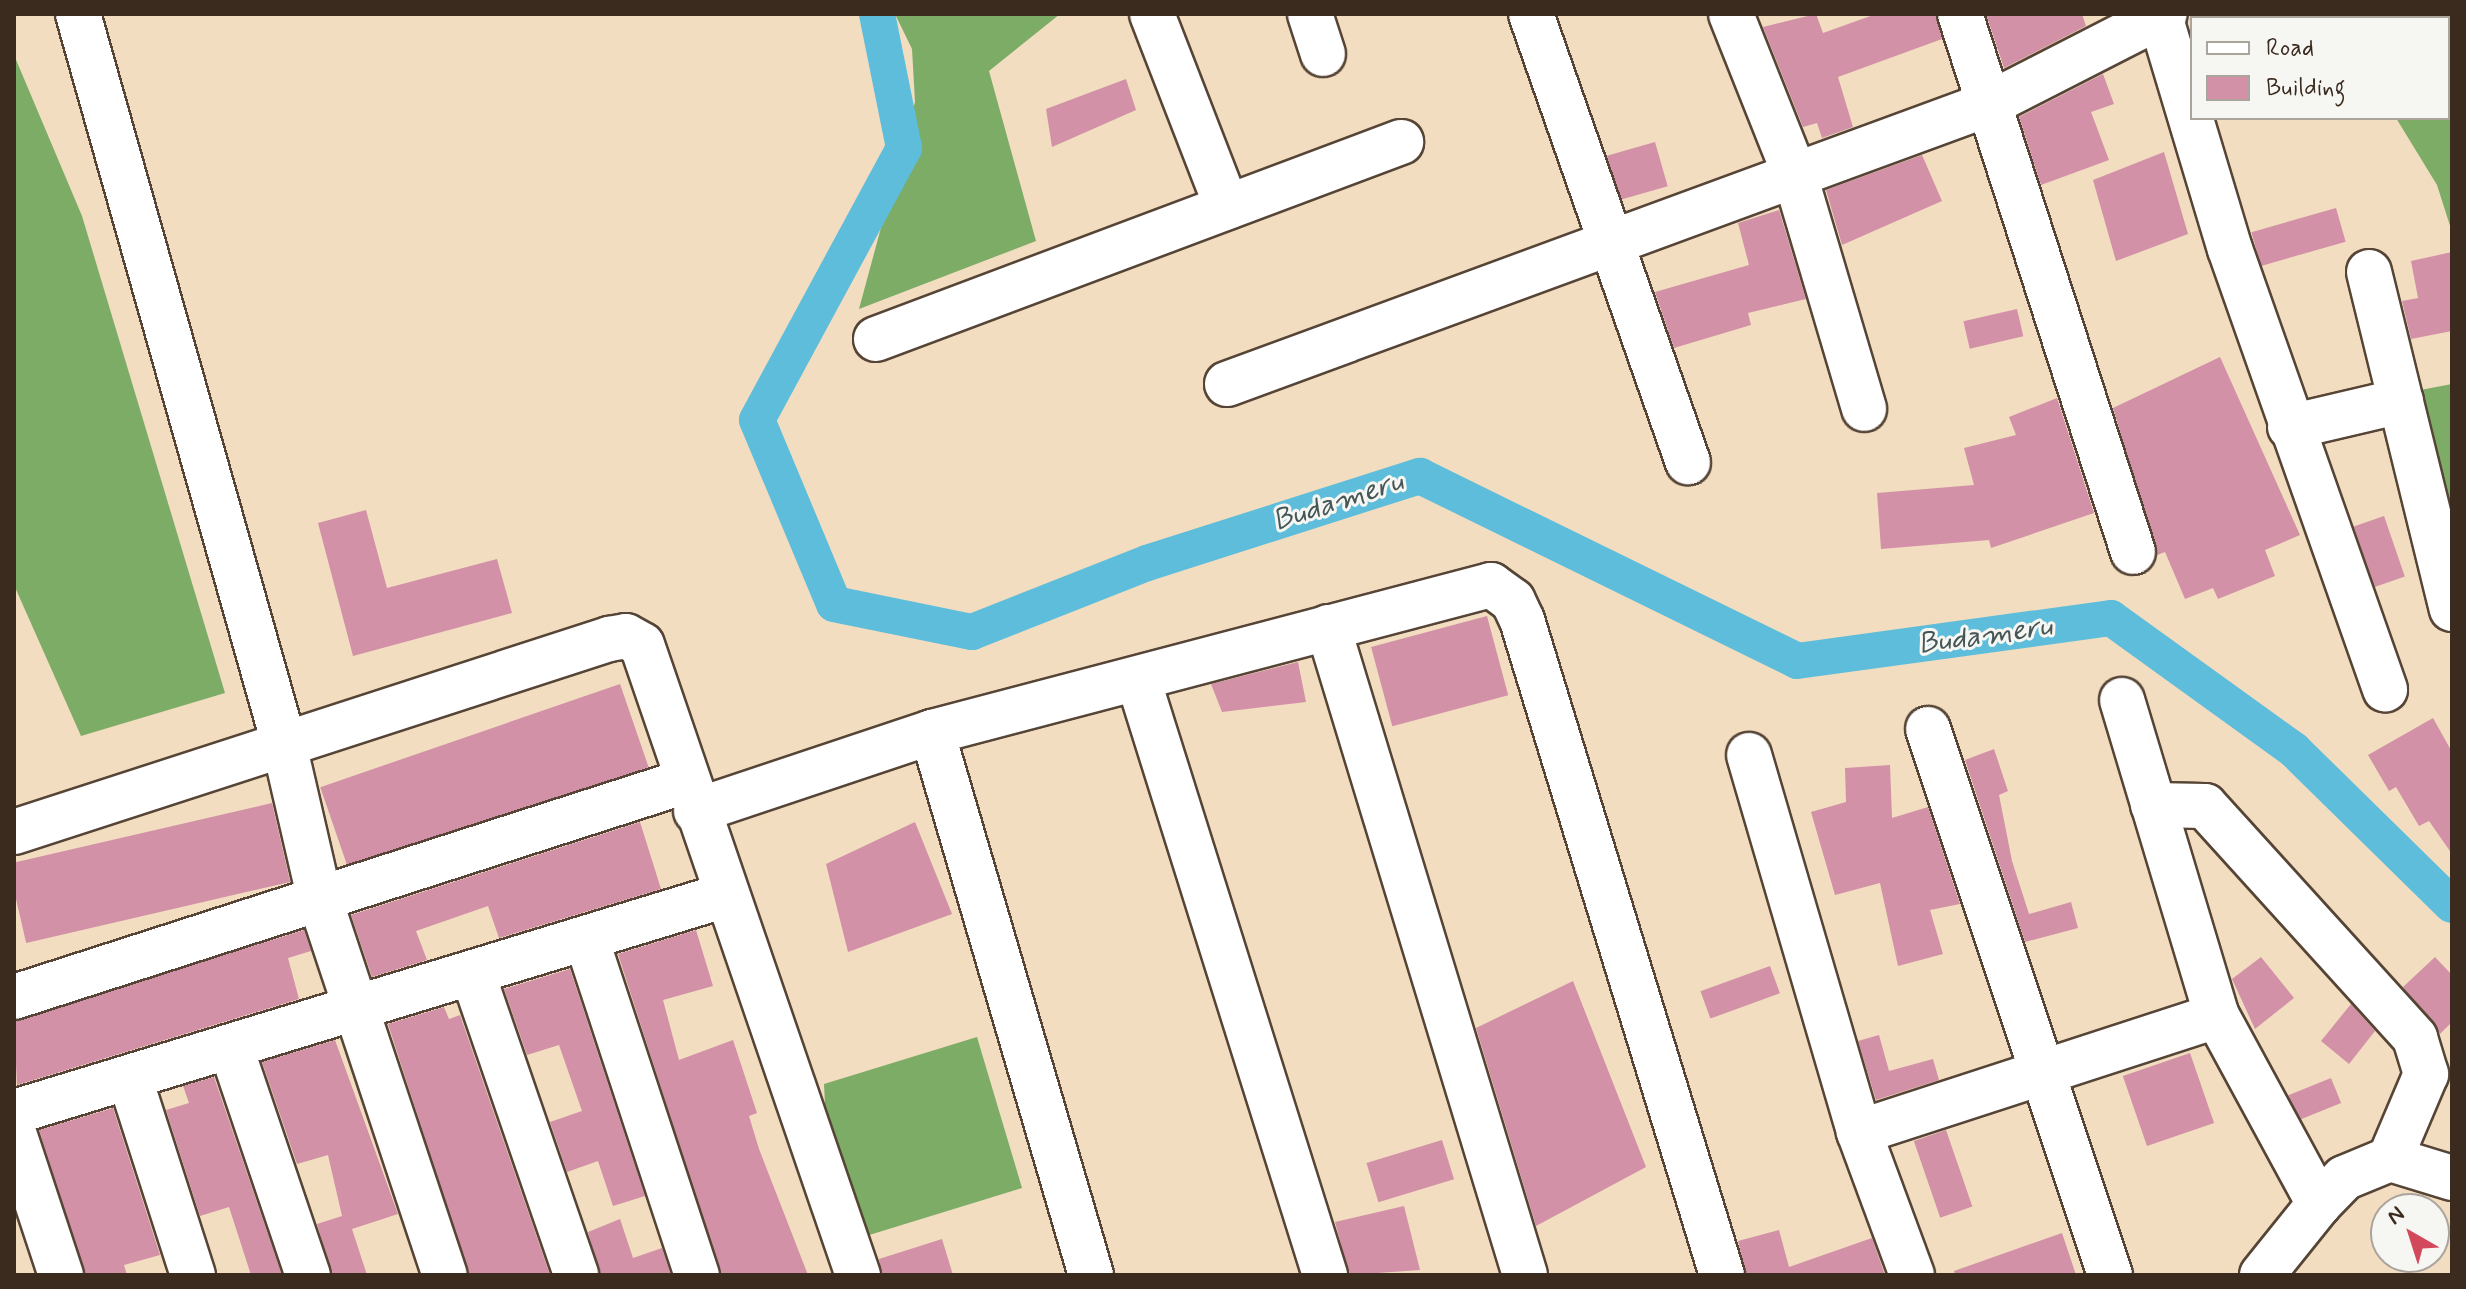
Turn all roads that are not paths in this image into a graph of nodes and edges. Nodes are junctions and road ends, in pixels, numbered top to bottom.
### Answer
1 (1152, 14) edge
2 (1531, 14) edge
3 (1731, 14) edge
4 (1960, 14) edge
5 (2162, 15) edge
6 (81, 28) edge
7 (1991, 103) junction
8 (2190, 105) edge
9 (2195, 120) edge
10 (1401, 142) dead end
11 (1794, 172) junction
12 (1227, 207) junction
13 (1610, 241) junction
14 (2369, 272) dead end
15 (876, 339) dead end
16 (1227, 384) dead end
17 (2401, 401) junction
18 (1864, 409) dead end
19 (2290, 427) junction
20 (1688, 462) dead end
21 (2133, 552) dead end
22 (2452, 609) edge
23 (1328, 627) junction
24 (1138, 679) junction
25 (2385, 689) dead end
26 (2122, 700) dead end
27 (1928, 729) dead end
28 (932, 732) junction
29 (283, 740) junction
30 (1749, 755) dead end
31 (691, 796) junction
32 (2153, 805) junction
33 (14, 832) edge
34 (726, 895) junction
35 (320, 900) junction
36 (586, 938) junction
37 (474, 978) junction
38 (14, 997) edge
39 (357, 1011) junction
40 (2217, 1016) junction
41 (231, 1048) junction
42 (2042, 1075) junction
43 (130, 1079) junction
44 (14, 1112) edge
45 (1859, 1132) junction
46 (14, 1133) edge
47 (2390, 1159) junction
48 (2452, 1178) edge
49 (2319, 1204) junction
50 (61, 1275) edge
51 (193, 1275) edge
52 (308, 1275) edge
53 (445, 1275) edge
54 (576, 1275) edge
55 (697, 1275) edge
56 (858, 1275) edge
57 (1091, 1275) edge
58 (1325, 1275) edge
59 (1525, 1275) edge
60 (1722, 1275) edge
61 (1912, 1275) edge
62 (2110, 1275) edge
63 (2262, 1275) edge

1 - 12 street
2 - 13 street
3 - 11 street
4 - 7 street
5 - 7 street
5 - 8 street
6 - 29 street
7 - 11 street
7 - 21 street
9 - 19 street
10 - 12 street
11 - 13 street
11 - 18 street
12 - 15 street
13 - 16 street
13 - 20 street
14 - 17 street
17 - 19 street
17 - 22 street
19 - 25 street
23 - 24 street
23 - 59 street
23 - 60 street
24 - 28 street
24 - 58 street
26 - 32 street
27 - 42 street
28 - 31 street
28 - 57 street
29 - 31 street
29 - 33 street
29 - 35 street
30 - 45 street
31 - 34 street
31 - 35 street
32 - 40 street
32 - 47 street
34 - 36 street
34 - 56 street
35 - 38 street
35 - 39 street
36 - 37 street
36 - 55 street
37 - 39 street
37 - 54 street
39 - 41 street
39 - 53 street
40 - 42 street
40 - 49 street
41 - 43 street
41 - 52 street
42 - 45 street
42 - 62 street
43 - 44 street
43 - 51 street
45 - 61 street
46 - 50 street
47 - 48 street
47 - 49 street
49 - 63 street

